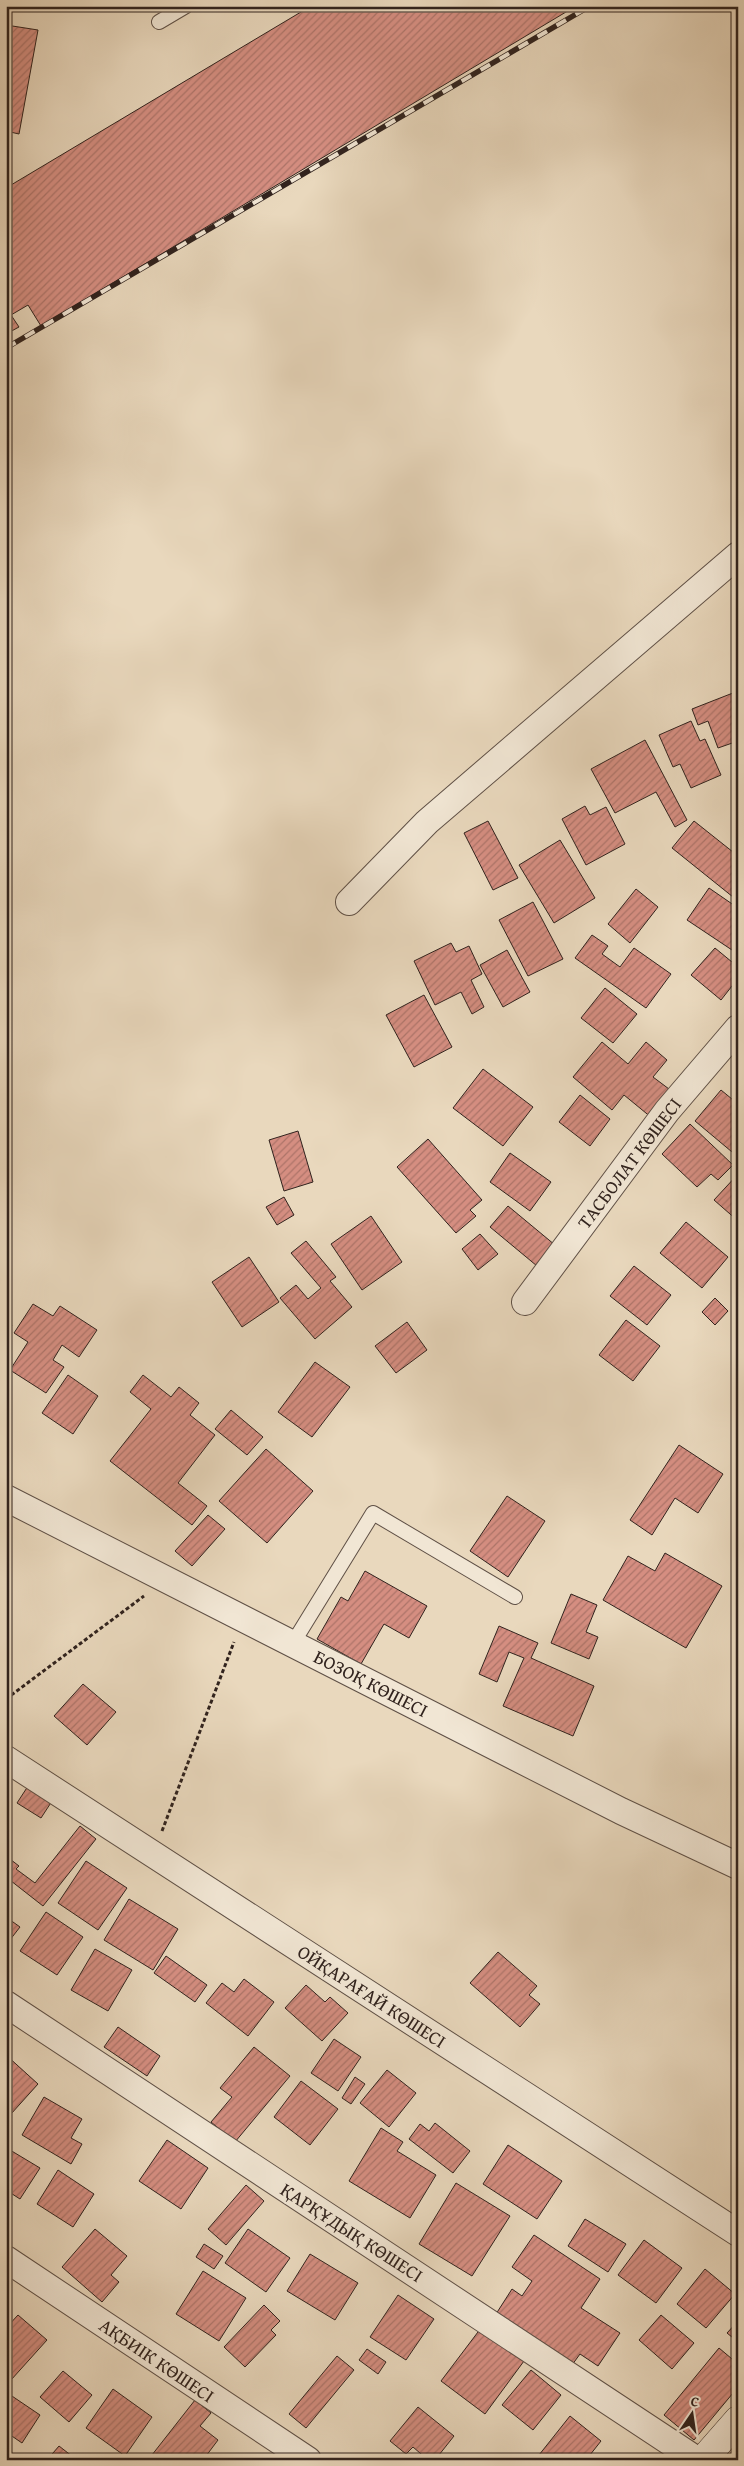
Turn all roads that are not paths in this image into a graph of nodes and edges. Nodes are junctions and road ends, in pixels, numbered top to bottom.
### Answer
1 (186, 6) edge
2 (159, 22) dead end
3 (738, 555) edge
4 (349, 902) dead end
5 (738, 1028) edge
6 (525, 1302) dead end
7 (6, 1498) edge
8 (515, 1597) dead end
9 (293, 1643) junction
10 (6, 1759) edge
11 (738, 1866) edge
12 (6, 2004) edge
13 (738, 2233) edge
14 (6, 2260) edge
15 (738, 2420) edge
16 (308, 2460) edge
17 (697, 2460) edge
18 (703, 2460) edge

1 - 2 lane
3 - 4 street
5 - 6 street, ТАСБОЛАТ КӨШЕСІ
7 - 9 street, БОЗОҚ КӨШЕСІ
8 - 9 lane
9 - 11 street, БОЗОҚ КӨШЕСІ
10 - 13 street, ОЙҚАРАҒАЙ КӨШЕСІ
12 - 17 street, ҚАРҚҰДЫҚ КӨШЕСІ
14 - 16 street, АҚБИІК КӨШЕСІ
15 - 18 street

